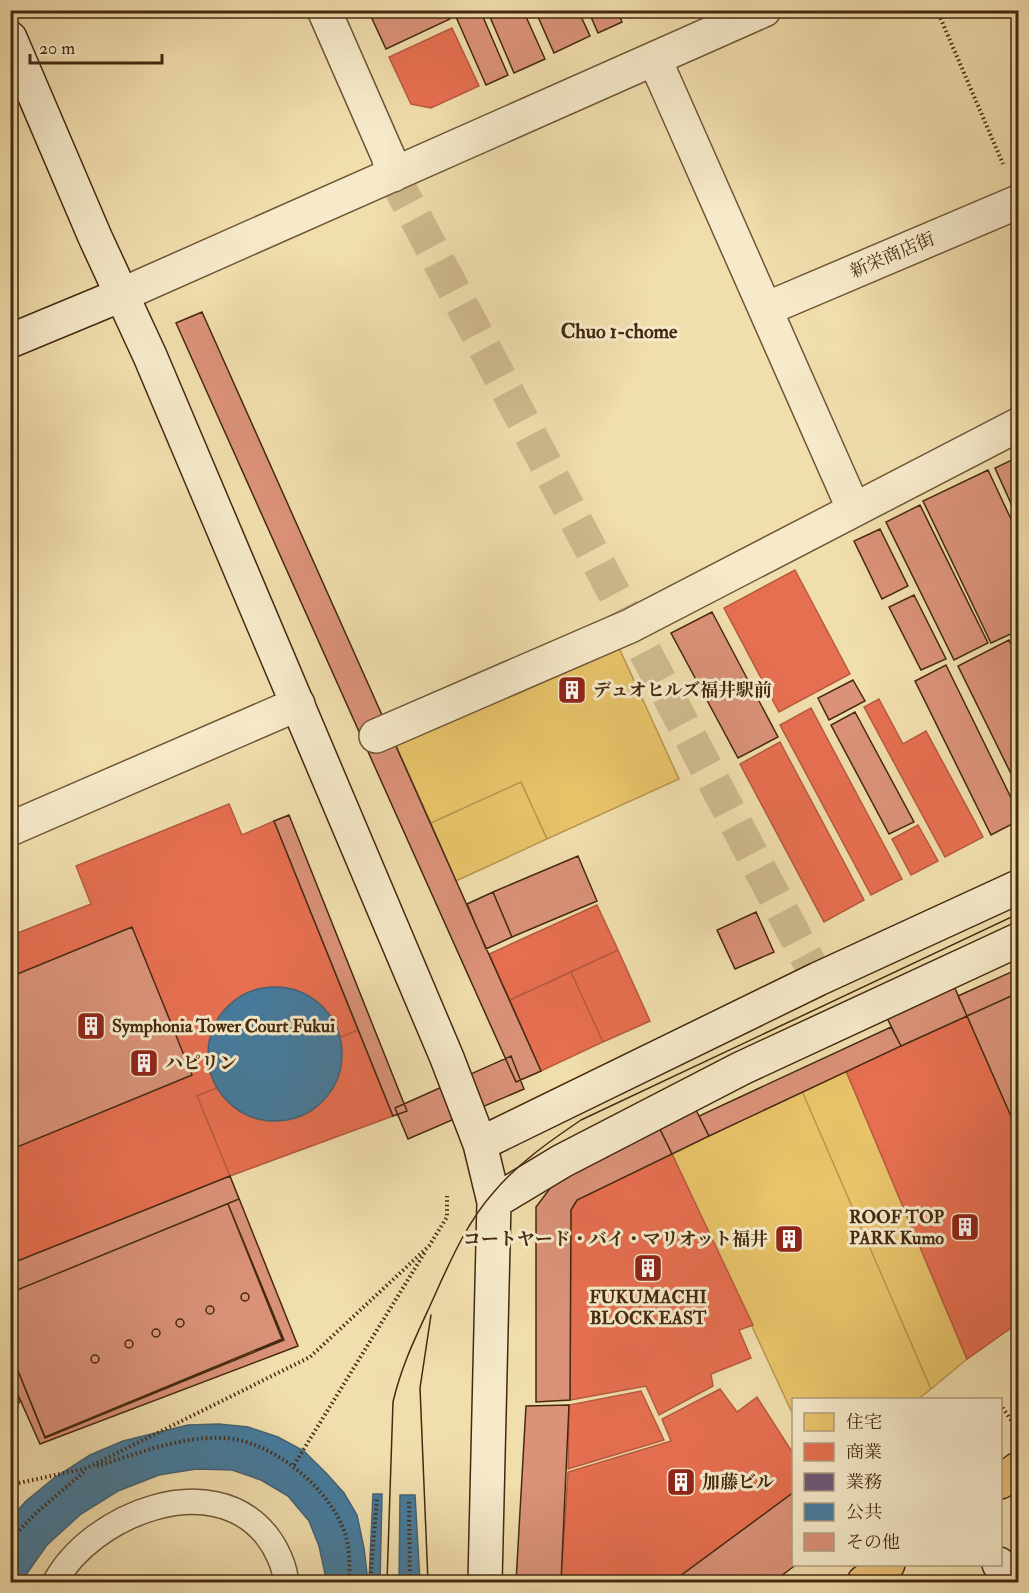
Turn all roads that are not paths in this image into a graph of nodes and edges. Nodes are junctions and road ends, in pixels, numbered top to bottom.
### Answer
1 (324, 10) edge
2 (764, 10) edge
3 (10, 38) edge
4 (655, 60) junction
5 (393, 174) junction
6 (1018, 202) edge
7 (121, 295) junction
8 (766, 309) junction
9 (10, 341) edge
10 (1018, 425) edge
11 (854, 510) junction
12 (298, 704) junction
13 (376, 736) dead end
14 (10, 830) edge
15 (1018, 887) edge
16 (1018, 940) edge
17 (480, 1144) junction
18 (494, 1202) junction
19 (1018, 1468) edge
20 (1002, 1480) edge
21 (885, 1566) edge
22 (1000, 1566) edge
23 (55, 1582) edge
24 (286, 1582) edge
25 (485, 1582) edge
26 (864, 1582) edge
27 (1010, 1582) edge

1 - 5 street
2 - 4 street
3 - 7 street
4 - 5 street
4 - 8 street
5 - 7 street
6 - 8 street, 新栄商店街
7 - 9 street
7 - 12 street
8 - 11 street
10 - 11 street
11 - 13 street
12 - 14 street
12 - 17 street
15 - 17 street
16 - 18 street
17 - 18 street
18 - 25 street
19 - 20 main road
21 - 26 main road
22 - 27 street
23 - 24 lane

